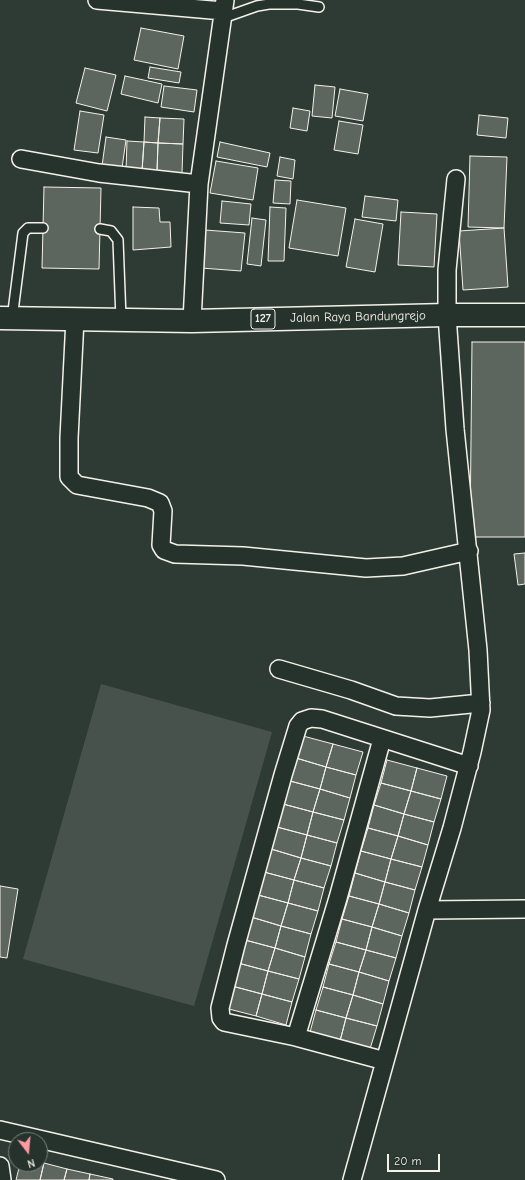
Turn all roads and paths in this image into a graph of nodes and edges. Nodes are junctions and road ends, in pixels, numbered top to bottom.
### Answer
1 (97, 0) edge
2 (319, 7) dead end
3 (224, 10) edge
4 (21, 159) dead end
5 (456, 179) dead end
6 (199, 184) junction
7 (43, 228) dead end
8 (100, 229) dead end
9 (447, 315) junction
10 (525, 315) edge
11 (6, 318) edge
12 (75, 319) junction
13 (121, 319) junction
14 (192, 321) junction
15 (469, 551) junction
16 (279, 669) dead end
17 (481, 703) junction
18 (382, 739) junction
19 (469, 766) junction
20 (525, 909) edge
21 (427, 910) junction
22 (296, 1037) junction
23 (385, 1061) junction
24 (0, 1130) edge
25 (0, 1166) edge
26 (2, 1180) edge
27 (216, 1180) edge
28 (352, 1180) edge

1 - 3 street
2 - 3 lane
3 - 6 street
4 - 6 street
5 - 9 street
6 - 14 street
7 - 11 lane
8 - 13 lane
9 - 10 main road, Jalan Raya Bandungrejo / 127
9 - 14 main road, Jalan Raya Bandungrejo / 127
9 - 15 street
11 - 12 main road, Jalan Raya Bandungrejo / 127
12 - 13 main road, Jalan Raya Bandungrejo / 127
12 - 15 street
13 - 14 main road, Jalan Raya Bandungrejo / 127
15 - 17 street
16 - 17 street
17 - 19 street
18 - 19 street
18 - 22 street
18 - 22 street
19 - 21 street
20 - 21 street
21 - 23 street
22 - 23 street
23 - 28 street
24 - 27 street
25 - 26 street

